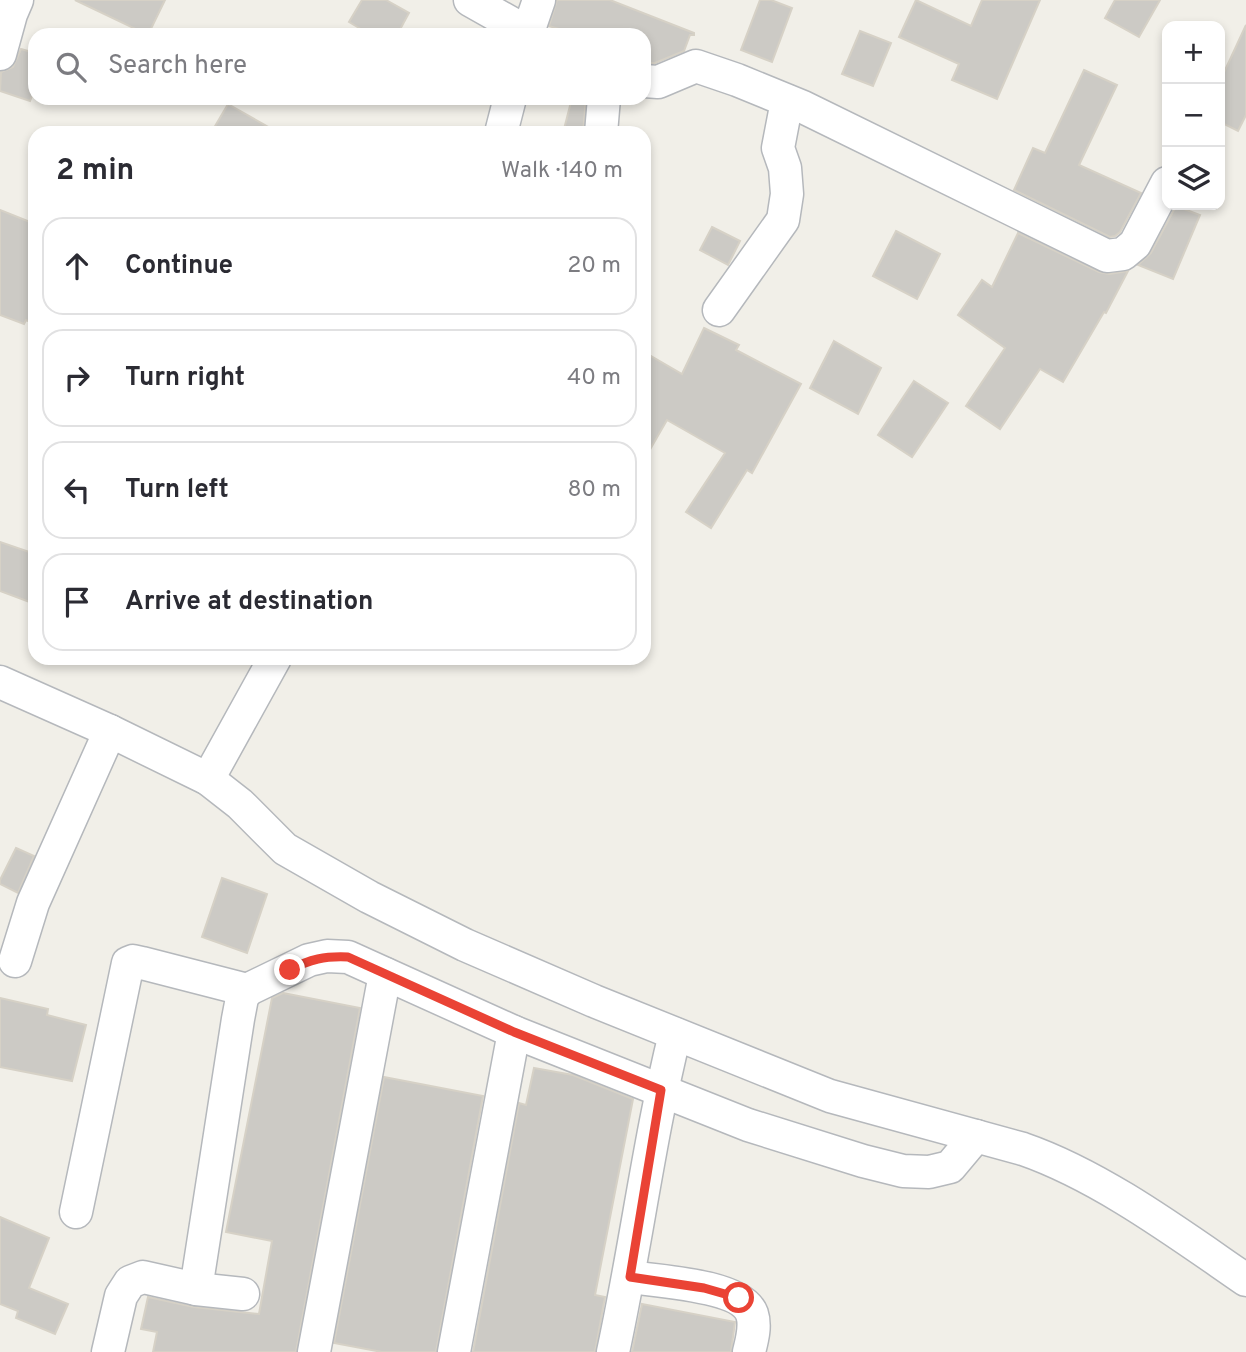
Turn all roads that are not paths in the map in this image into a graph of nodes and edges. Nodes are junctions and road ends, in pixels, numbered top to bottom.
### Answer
1 (470, 0) edge
2 (539, 0) edge
3 (9, 7) edge
4 (519, 28) edge
5 (531, 28) edge
6 (0, 54) edge
7 (651, 82) edge
8 (787, 100) junction
9 (508, 105) edge
10 (603, 105) edge
11 (503, 126) edge
12 (602, 126) edge
13 (1162, 193) edge
14 (719, 310) dead end
15 (271, 665) edge
16 (0, 682) edge
17 (110, 731) junction
18 (208, 779) junction
19 (15, 961) dead end
20 (385, 974) junction
21 (247, 990) junction
22 (514, 1032) junction
23 (675, 1034) junction
24 (661, 1090) junction
25 (976, 1136) junction
26 (76, 1212) dead end
27 (630, 1277) junction
28 (1246, 1280) edge
29 (196, 1289) junction
30 (243, 1294) dead end
31 (108, 1352) edge
32 (314, 1352) edge
33 (454, 1352) edge
34 (613, 1352) edge
35 (749, 1352) edge

1 - 4 street
2 - 5 street
3 - 6 street
7 - 8 street
8 - 13 street
8 - 14 street
9 - 11 street
10 - 12 street
15 - 18 street
16 - 17 street
17 - 18 street
17 - 19 street
18 - 23 street
20 - 21 street
20 - 22 street
20 - 32 street
21 - 26 street
21 - 29 street
22 - 24 street
22 - 33 street
23 - 24 street
23 - 25 street
24 - 25 street
24 - 27 street
25 - 28 street
27 - 34 street
27 - 35 street
29 - 30 street
29 - 31 street

